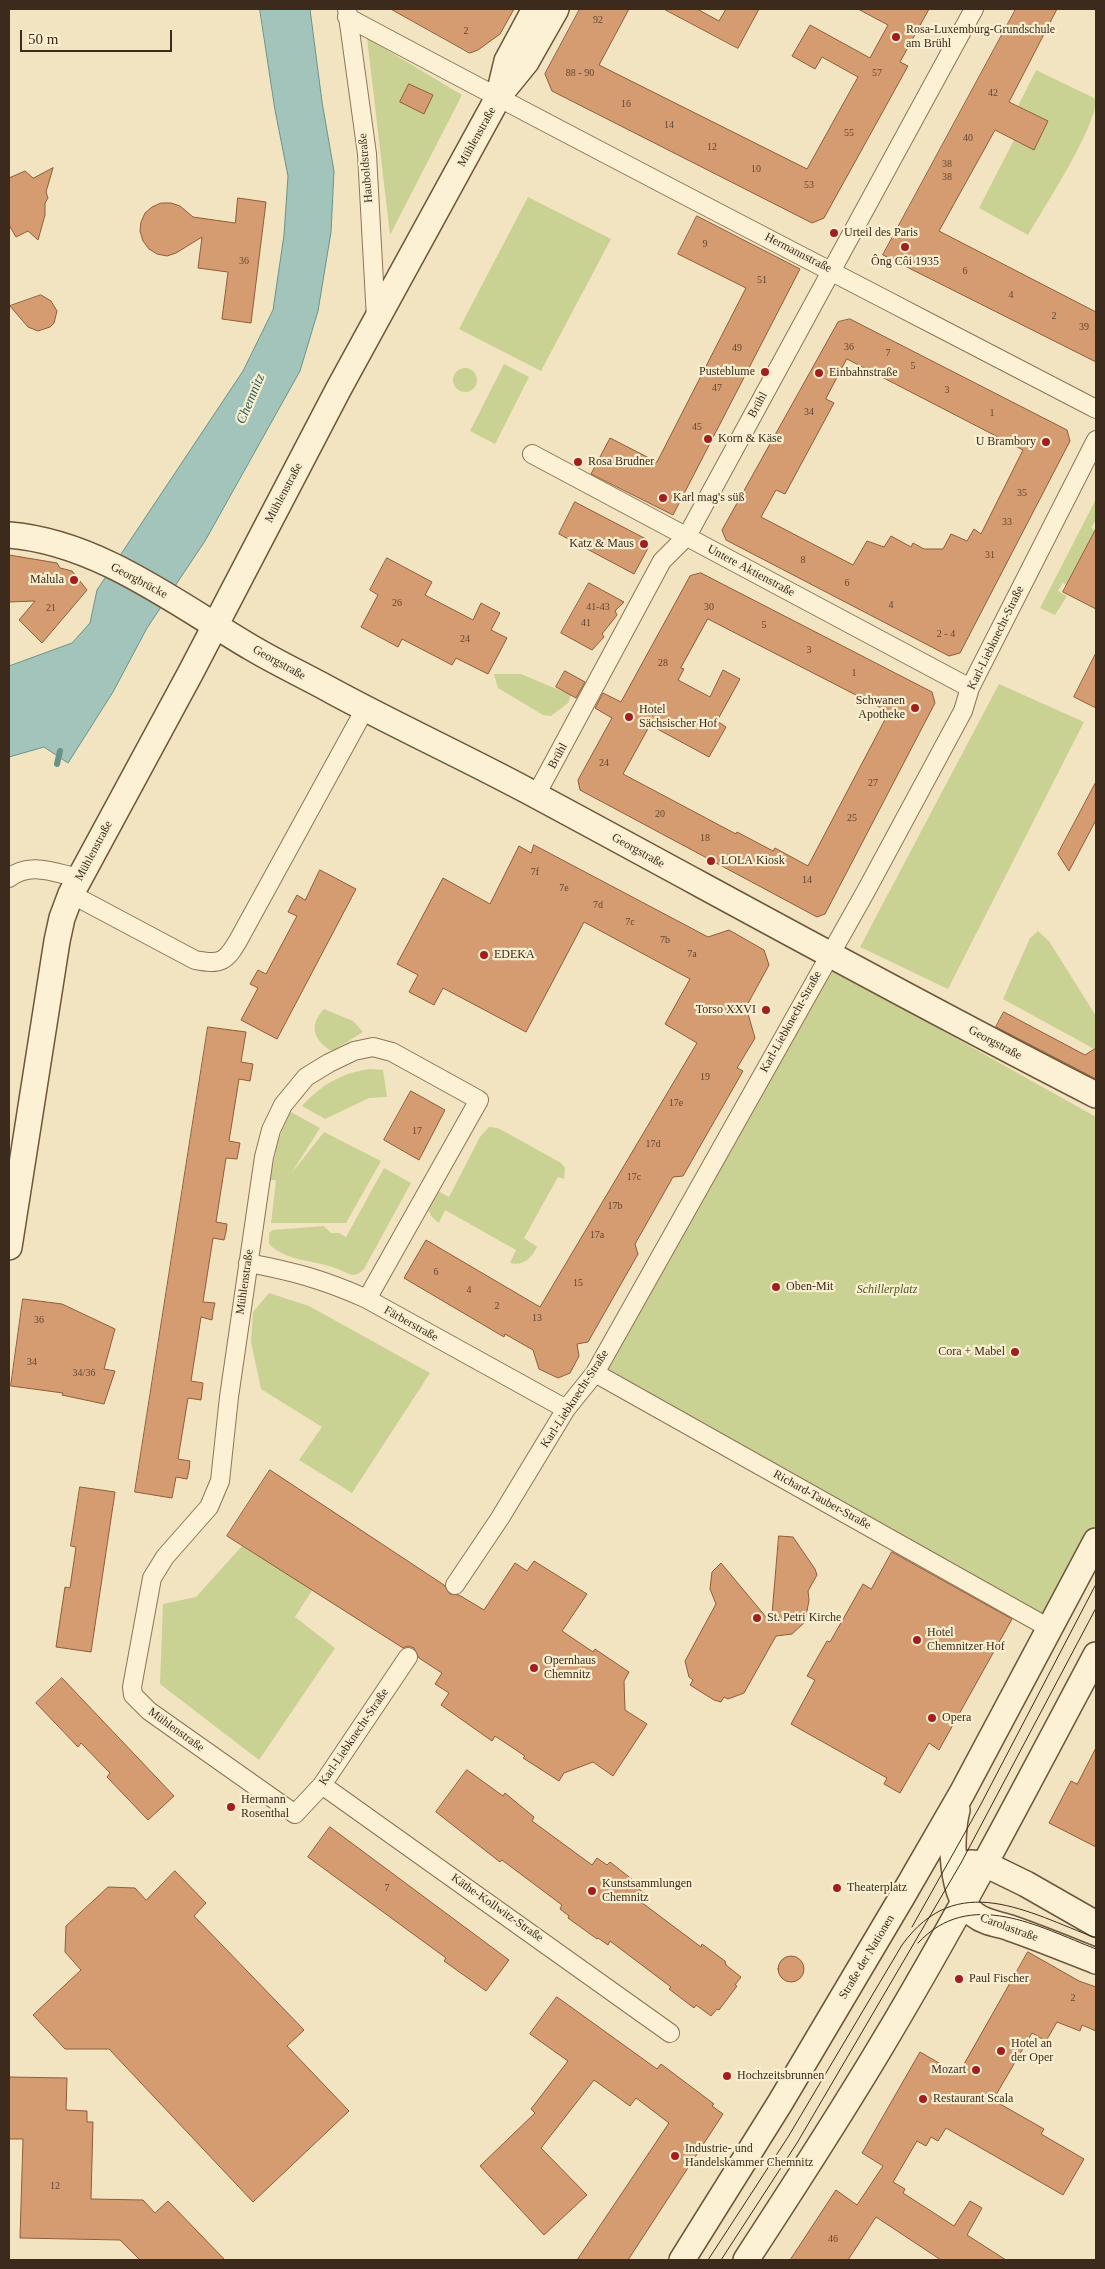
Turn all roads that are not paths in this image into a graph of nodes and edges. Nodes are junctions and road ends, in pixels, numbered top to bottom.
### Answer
1 (534, 9) edge
2 (556, 9) edge
3 (974, 9) edge
4 (347, 13) edge
5 (499, 96) junction
6 (830, 270) junction
7 (376, 321) junction
8 (1096, 409) edge
9 (1096, 440) edge
10 (532, 454) dead end
11 (9, 535) edge
12 (687, 536) junction
13 (181, 604) joint
14 (216, 625) junction
15 (970, 688) junction
16 (365, 709) junction
17 (536, 796) junction
18 (9, 878) edge
19 (75, 886) junction
20 (829, 955) junction
21 (1096, 1095) edge
22 (9, 1247) edge
23 (248, 1263) junction
24 (367, 1299) junction
25 (595, 1373) junction
26 (566, 1409) junction
27 (1096, 1541) edge
28 (455, 1585) dead end
29 (1049, 1628) junction
30 (1096, 1655) edge
31 (408, 1657) dead end
32 (322, 1785) junction
33 (962, 1793) junction
34 (295, 1814) joint
35 (954, 1863) junction
36 (985, 1864) junction
37 (902, 1896) junction
38 (964, 1902) junction
39 (1096, 1924) edge
40 (1096, 1961) edge
41 (670, 2033) dead end
42 (682, 2260) edge
43 (746, 2260) edge

1 - 5 main road, Mühlenstraße
2 - 5 main road, Mühlenstraße
3 - 6 street, Brühl
4 - 5 street, Hauboldstraße
4 - 7 street, Hauboldstraße
5 - 6 street, Hermannstraße
5 - 7 main road, Mühlenstraße
6 - 8 street, Hermannstraße
6 - 12 street, Brühl
7 - 14 main road, Mühlenstraße
9 - 15 street, Karl-Liebknecht-Straße
10 - 12 street, Untere Aktienstraße
11 - 13 main road, Georgbrücke
12 - 15 street, Untere Aktienstraße
12 - 17 street, Brühl
13 - 14 main road, Georgstraße
14 - 16 main road, Georgstraße
14 - 19 main road, Mühlenstraße
15 - 20 street, Karl-Liebknecht-Straße
16 - 17 main road, Georgstraße
16 - 19 street, Mühlenstraße
17 - 20 main road, Georgstraße
18 - 19 street
19 - 22 main road, Mühlenstraße
20 - 21 main road, Georgstraße
20 - 25 street, Karl-Liebknecht-Straße
23 - 24 street, Färberstraße
23 - 24 street, Mühlenstraße
23 - 34 street, Mühlenstraße
24 - 26 street, Färberstraße
25 - 26 street, Karl-Liebknecht-Straße
25 - 29 street, Richard-Tauber-Straße
26 - 28 street, Karl-Liebknecht-Straße
27 - 29 main road, Straße der Nationen
29 - 33 main road, Straße der Nationen
30 - 36 main road
31 - 32 street, Karl-Liebknecht-Straße
32 - 34 street, Karl-Liebknecht-Straße
32 - 41 street, Käthe-Kollwitz-Straße
33 - 35 main road
33 - 37 main road, Straße der Nationen
35 - 36 main road
35 - 37 main road
35 - 38 main road
36 - 38 main road
36 - 39 main road
37 - 42 main road, Straße der Nationen
38 - 40 main road, Carolastraße
38 - 43 main road

